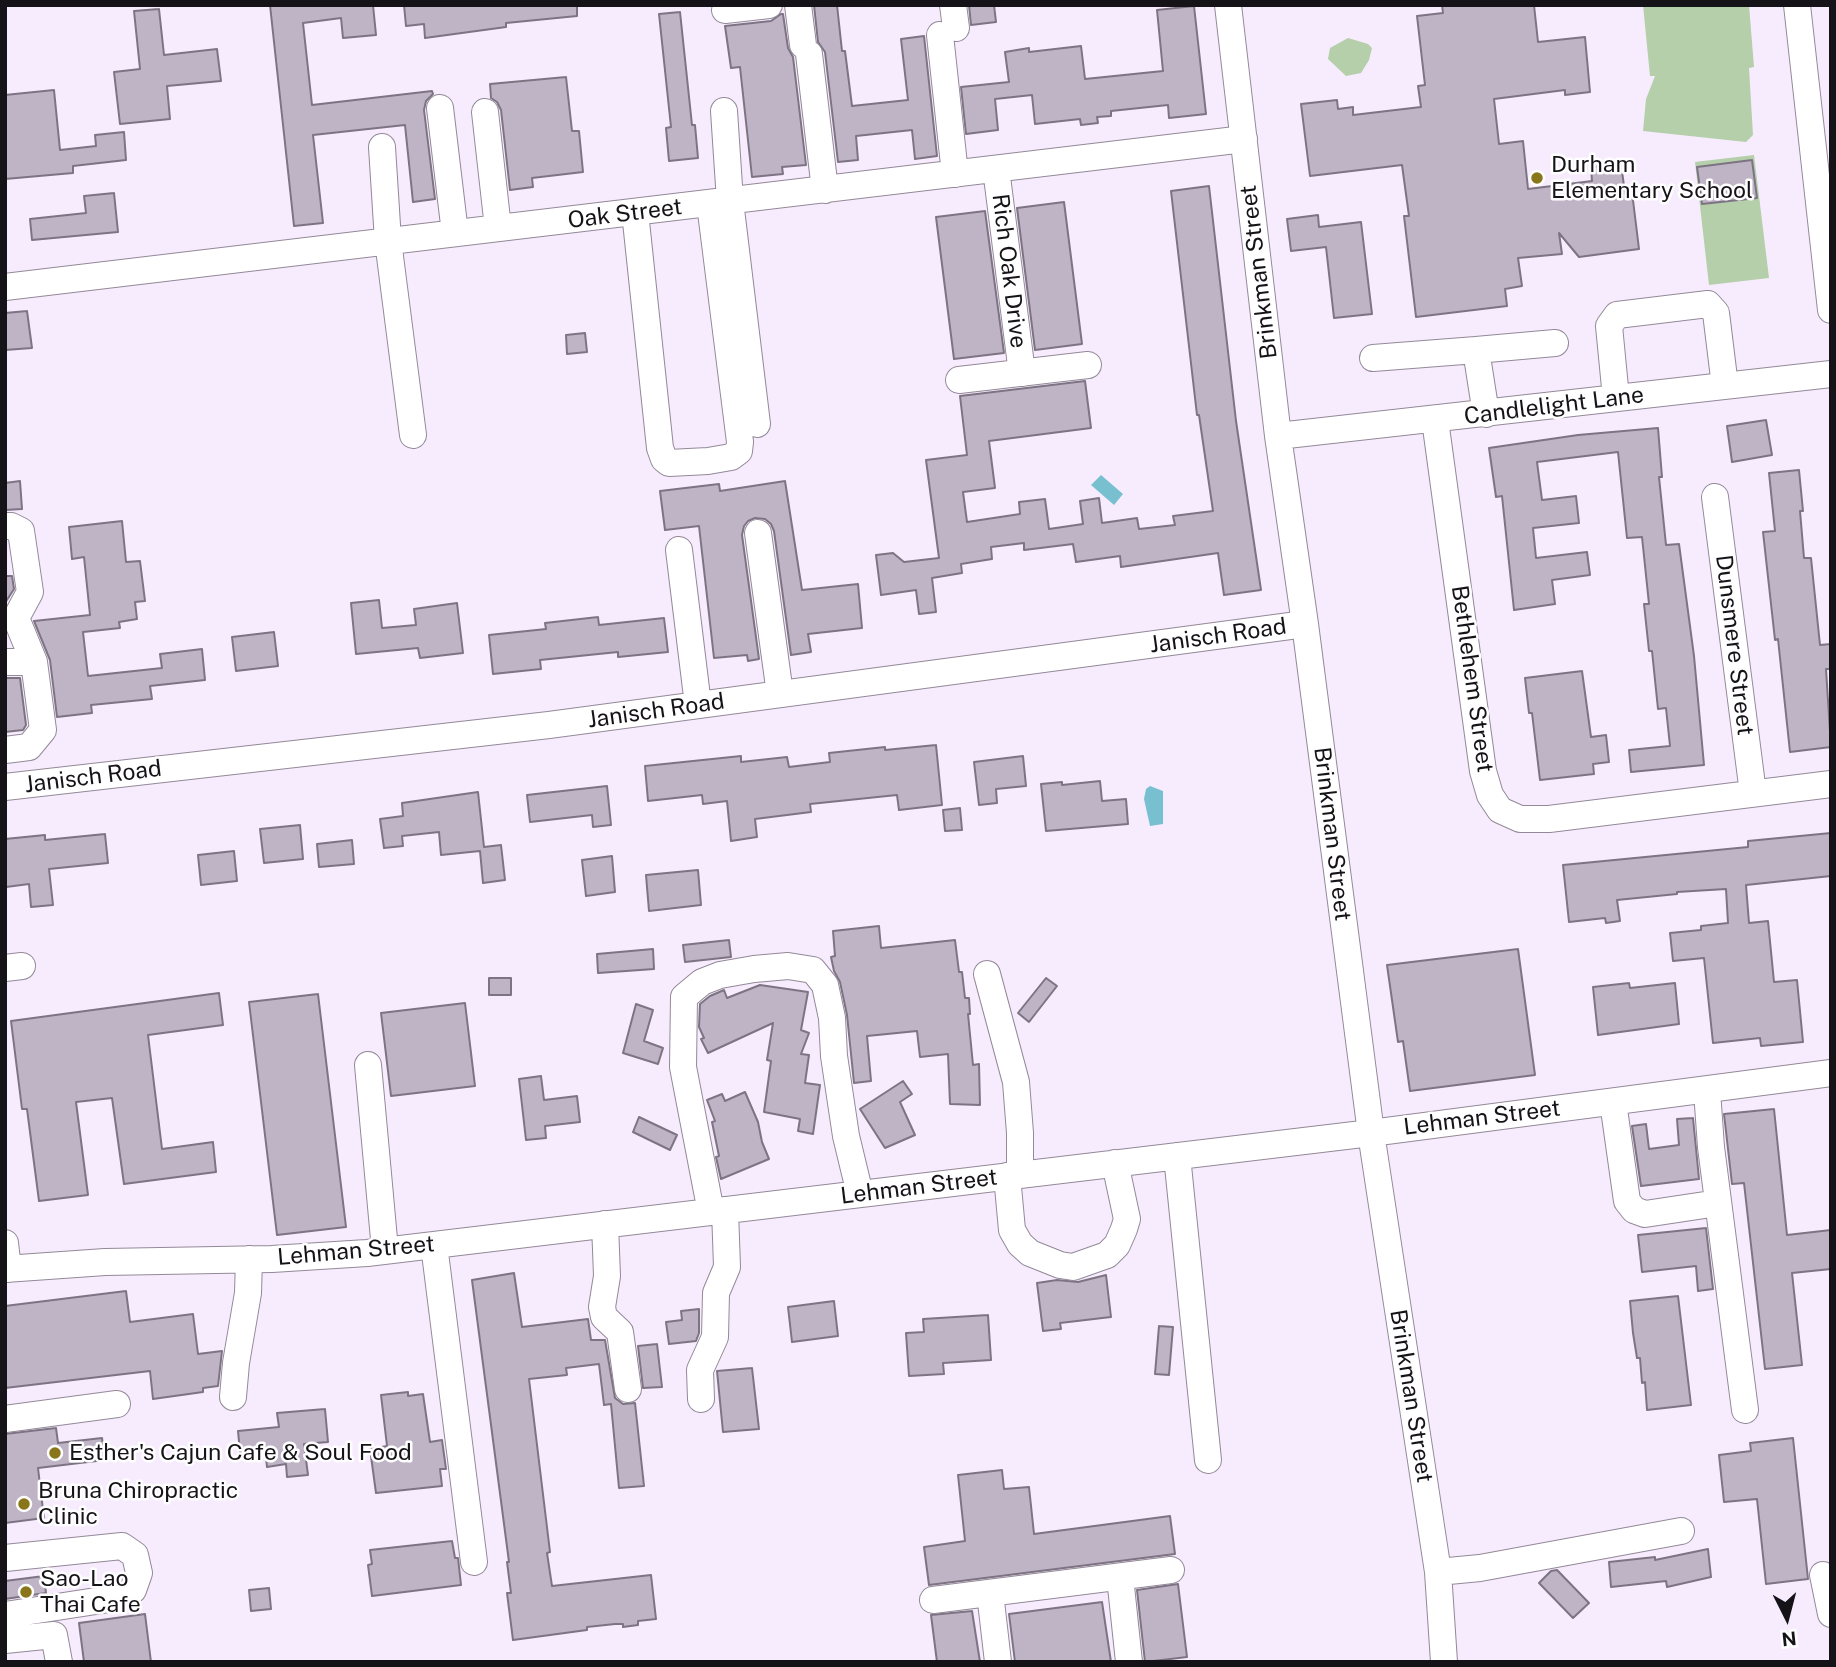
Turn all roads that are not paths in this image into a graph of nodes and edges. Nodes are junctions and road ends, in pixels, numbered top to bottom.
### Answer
1 (798, 5) edge
2 (1228, 5) edge
3 (1797, 5) edge
4 (759, 6) edge
5 (725, 10) dead end
6 (950, 23) edge
7 (440, 107) dead end
8 (1819, 107) edge
9 (724, 111) dead end
10 (485, 112) dead end
11 (1244, 139) junction
12 (382, 146) dead end
13 (996, 169) junction
14 (955, 174) junction
15 (825, 190) junction
16 (720, 202) junction
17 (635, 212) junction
18 (498, 228) junction
19 (455, 233) junction
20 (388, 241) junction
21 (5, 287) edge
22 (1831, 310) edge
23 (1555, 343) dead end
24 (1476, 350) junction
25 (1373, 358) dead end
26 (1088, 365) dead end
27 (1022, 373) junction
28 (1831, 374) edge
29 (959, 380) dead end
30 (1725, 386) junction
31 (1616, 398) junction
32 (1486, 414) junction
33 (1436, 420) junction
34 (413, 435) dead end
35 (1278, 436) junction
36 (758, 439) dead end
37 (1716, 497) dead end
38 (5, 526) edge
39 (758, 533) dead end
40 (679, 550) dead end
41 (11, 618) edge
42 (1305, 624) junction
43 (5, 662) edge
44 (34, 662) junction
45 (780, 694) junction
46 (698, 705) junction
47 (5, 750) edge
48 (1831, 784) edge
49 (5, 787) edge
50 (1753, 793) junction
51 (987, 974) dead end
52 (368, 1065) dead end
53 (1831, 1073) edge
54 (1707, 1091) junction
55 (1613, 1102) junction
56 (1371, 1133) junction
57 (1177, 1156) junction
58 (1115, 1163) junction
59 (1013, 1175) junction
60 (860, 1194) junction
61 (1718, 1203) junction
62 (718, 1211) junction
63 (605, 1224) junction
64 (5, 1242) edge
65 (434, 1245) junction
66 (385, 1251) junction
67 (249, 1259) junction
68 (7, 1269) edge
69 (628, 1390) dead end
70 (233, 1397) dead end
71 (701, 1399) dead end
72 (117, 1404) dead end
73 (1745, 1410) dead end
74 (5, 1419) edge
75 (1208, 1461) dead end
76 (1681, 1531) dead end
77 (5, 1558) edge
78 (474, 1562) dead end
79 (1171, 1570) dead end
80 (1438, 1572) junction
81 (1823, 1575) dead end
82 (1120, 1577) junction
83 (990, 1593) junction
84 (933, 1600) dead end
85 (1831, 1614) edge
86 (5, 1615) edge
87 (5, 1640) edge
88 (59, 1662) edge
89 (998, 1662) edge
90 (1129, 1662) edge
91 (1444, 1662) edge

1 - 15 street
2 - 11 street, Brinkman Street
3 - 8 street
4 - 5 street
6 - 14 street
7 - 19 street
8 - 22 street
9 - 16 street
10 - 18 street
11 - 13 street, Oak Street
11 - 35 street, Brinkman Street
12 - 20 street
13 - 14 street, Oak Street
13 - 27 street, Rich Oak Drive
14 - 15 street, Oak Street
15 - 16 street, Oak Street
16 - 17 street, Oak Street
16 - 17 street
16 - 36 street
17 - 18 street, Oak Street
18 - 19 street, Oak Street
19 - 20 street, Oak Street
20 - 21 street, Oak Street
20 - 34 street
23 - 24 street
24 - 25 street
24 - 32 street
26 - 27 street
27 - 29 street
28 - 30 street, Candlelight Lane
30 - 31 street, Candlelight Lane
30 - 31 street
31 - 32 street, Candlelight Lane
32 - 33 street, Candlelight Lane
33 - 35 street, Candlelight Lane
33 - 50 street, Bethlehem Street
35 - 42 street, Brinkman Street
37 - 50 street, Dunsmere Street
38 - 41 street
39 - 45 street
40 - 46 street
41 - 44 street
42 - 45 street, Janisch Road
42 - 56 street, Brinkman Street
43 - 44 street
44 - 47 street
45 - 46 street, Janisch Road
46 - 49 street, Janisch Road
48 - 50 street, Bethlehem Street
51 - 59 street
52 - 66 street
53 - 54 street, Lehman Street
54 - 55 street, Lehman Street
54 - 61 street
55 - 56 street, Lehman Street
55 - 61 street
56 - 57 street, Lehman Street
56 - 80 street, Brinkman Street
57 - 58 street, Lehman Street
57 - 75 street
58 - 59 street, Lehman Street
58 - 59 street
59 - 60 street, Lehman Street
60 - 62 street, Lehman Street
60 - 62 street
61 - 73 street
62 - 63 street, Lehman Street
62 - 71 street
63 - 65 street, Lehman Street
63 - 69 street
64 - 68 street
65 - 66 street, Lehman Street
65 - 78 street
66 - 67 street, Lehman Street
67 - 68 street, Lehman Street
67 - 70 street
72 - 74 street
76 - 80 street
77 - 86 street
79 - 82 street
80 - 91 street, Brinkman Street
81 - 85 street
82 - 83 street
82 - 90 street
83 - 84 street
83 - 89 street
87 - 88 street

